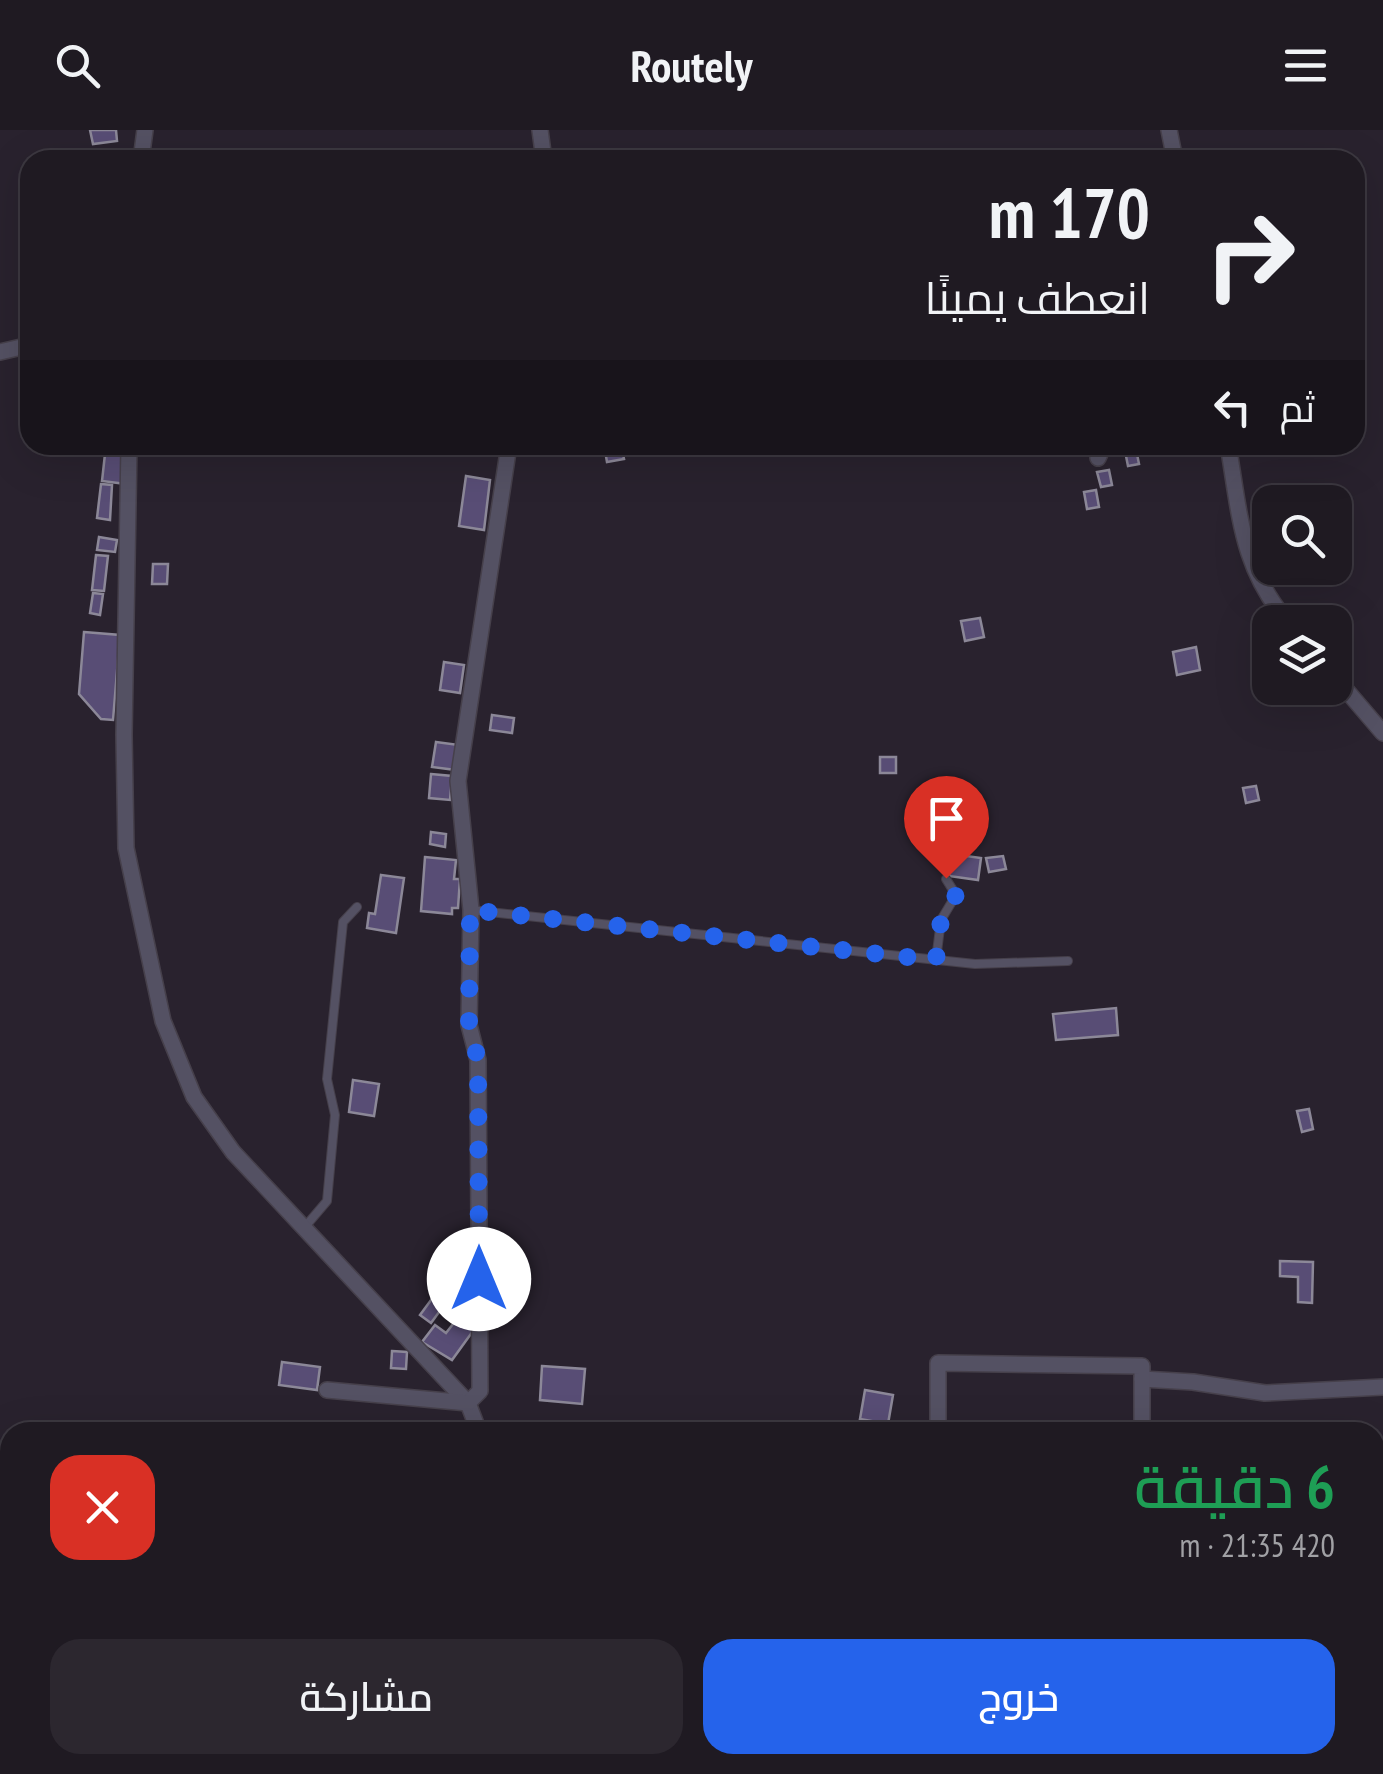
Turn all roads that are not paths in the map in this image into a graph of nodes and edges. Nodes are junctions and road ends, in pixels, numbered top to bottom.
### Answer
1 (130, 455) edge
2 (507, 455) edge
3 (1230, 455) edge
4 (1274, 605) edge
5 (1352, 697) edge
6 (1383, 733) edge
7 (946, 878) dead end
8 (357, 907) dead end
9 (470, 910) junction
10 (936, 960) junction
11 (1068, 960) dead end
12 (304, 1228) junction
13 (1142, 1379) junction
14 (1383, 1388) edge
15 (328, 1390) dead end
16 (468, 1403) junction
17 (475, 1422) edge
18 (938, 1422) edge
19 (1142, 1422) edge

1 - 12 street
2 - 9 street
3 - 4 street
5 - 6 street
7 - 10 lane
8 - 12 lane
9 - 10 lane
9 - 16 street
10 - 11 lane
12 - 16 street
13 - 14 street
13 - 18 street
13 - 19 street
15 - 16 street
16 - 17 street

